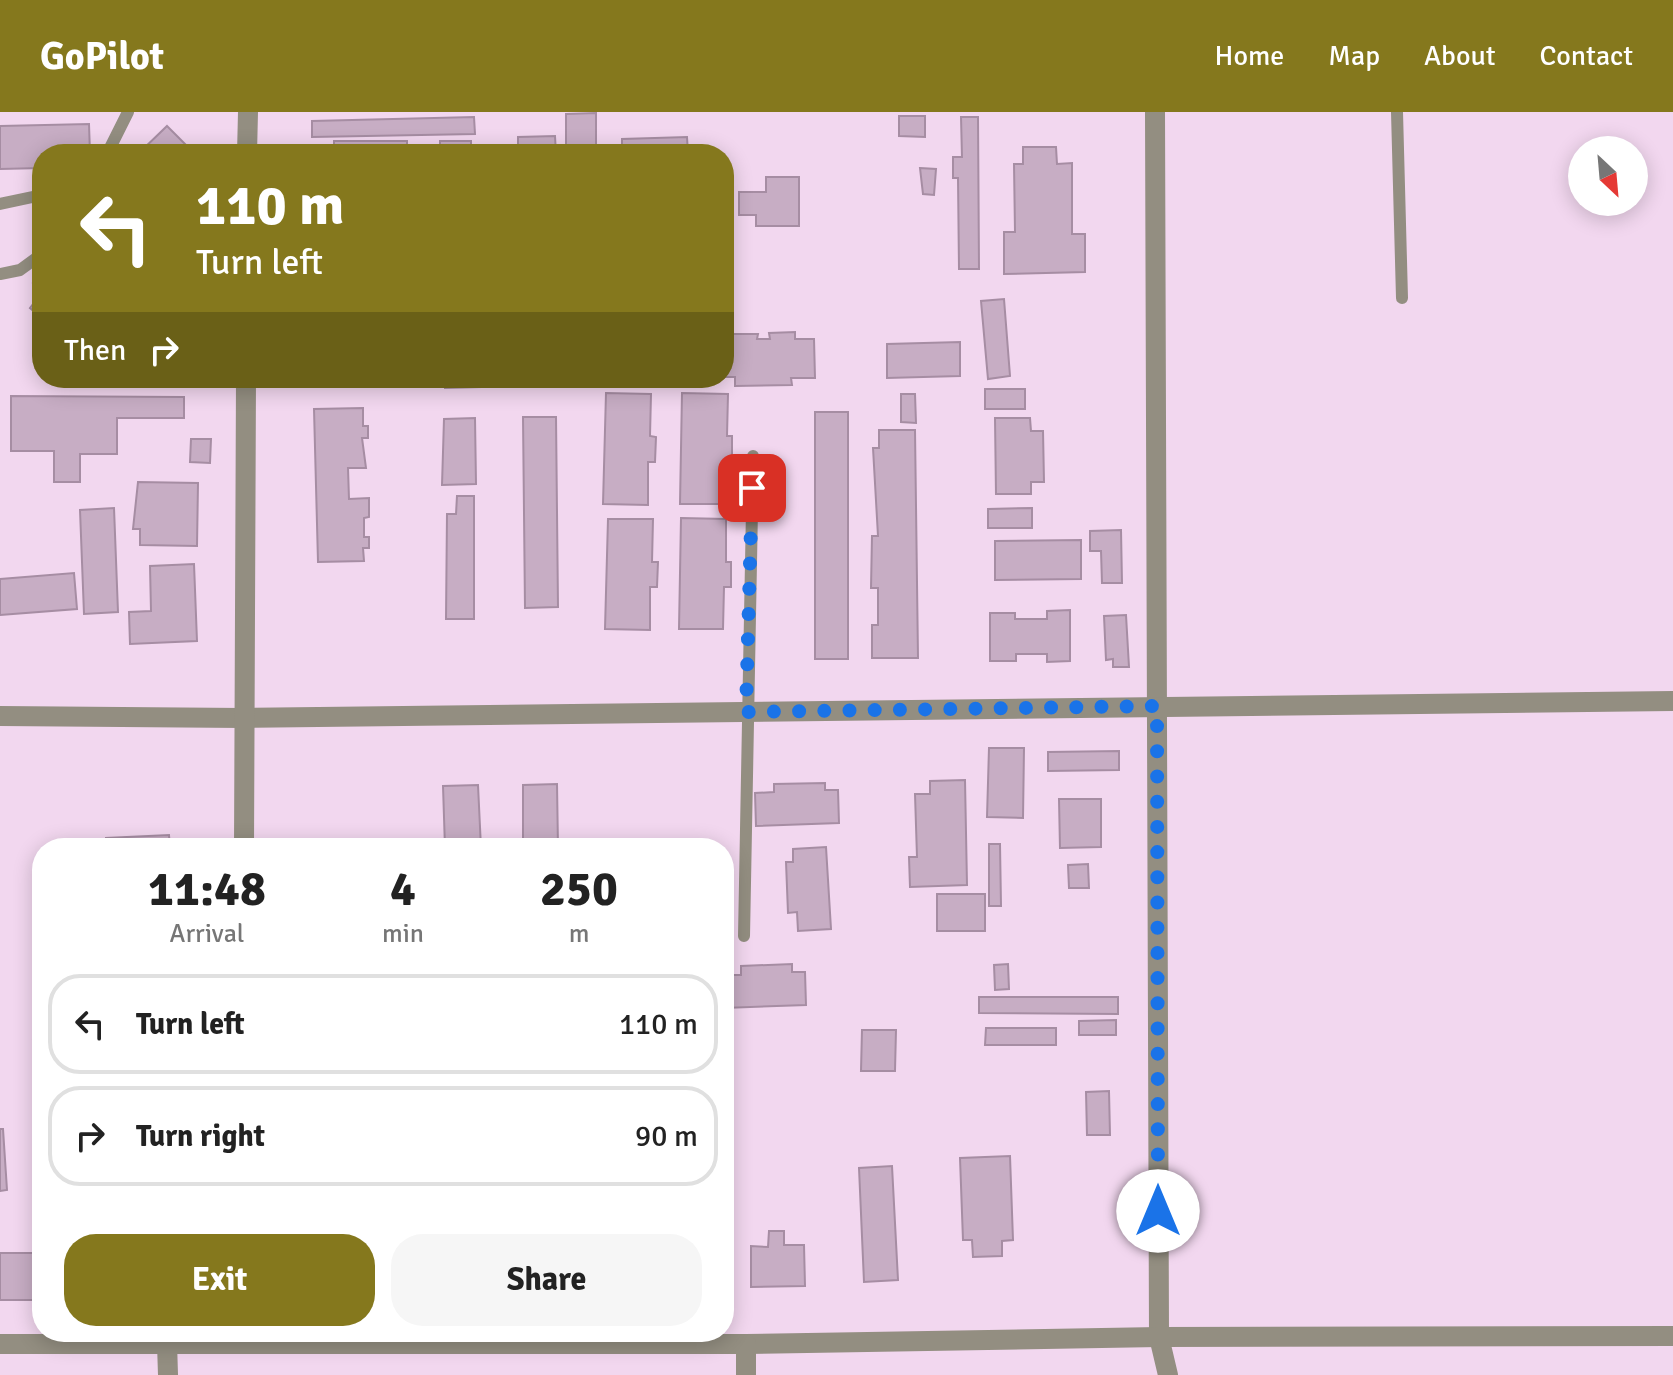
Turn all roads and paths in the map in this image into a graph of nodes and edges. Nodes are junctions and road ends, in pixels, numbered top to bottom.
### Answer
1 (128, 112) edge
2 (248, 112) edge
3 (1155, 112) edge
4 (1397, 112) edge
5 (112, 144) edge
6 (247, 144) edge
7 (32, 197) edge
8 (0, 204) edge
9 (32, 261) edge
10 (0, 274) edge
11 (1402, 298) dead end
12 (246, 388) edge
13 (753, 456) dead end
14 (1673, 701) edge
15 (1157, 706) junction
16 (746, 712) junction
17 (0, 716) edge
18 (243, 718) junction
19 (244, 838) edge
20 (744, 936) dead end
21 (1673, 1336) edge
22 (1159, 1337) junction
23 (180, 1342) edge
24 (603, 1342) edge
25 (167, 1343) junction
26 (0, 1344) edge
27 (746, 1344) junction
28 (168, 1375) edge
29 (746, 1375) edge
30 (1168, 1375) edge

1 - 5 lane
2 - 6 street
3 - 15 street
4 - 11 lane
7 - 8 lane
9 - 10 lane
12 - 18 street
13 - 16 lane
14 - 15 street
15 - 16 street
15 - 22 street
16 - 18 street
16 - 20 lane
17 - 18 street
18 - 19 street
21 - 22 street
22 - 27 street
22 - 30 street
23 - 25 street
24 - 27 street
25 - 26 street
25 - 28 street
27 - 29 street

